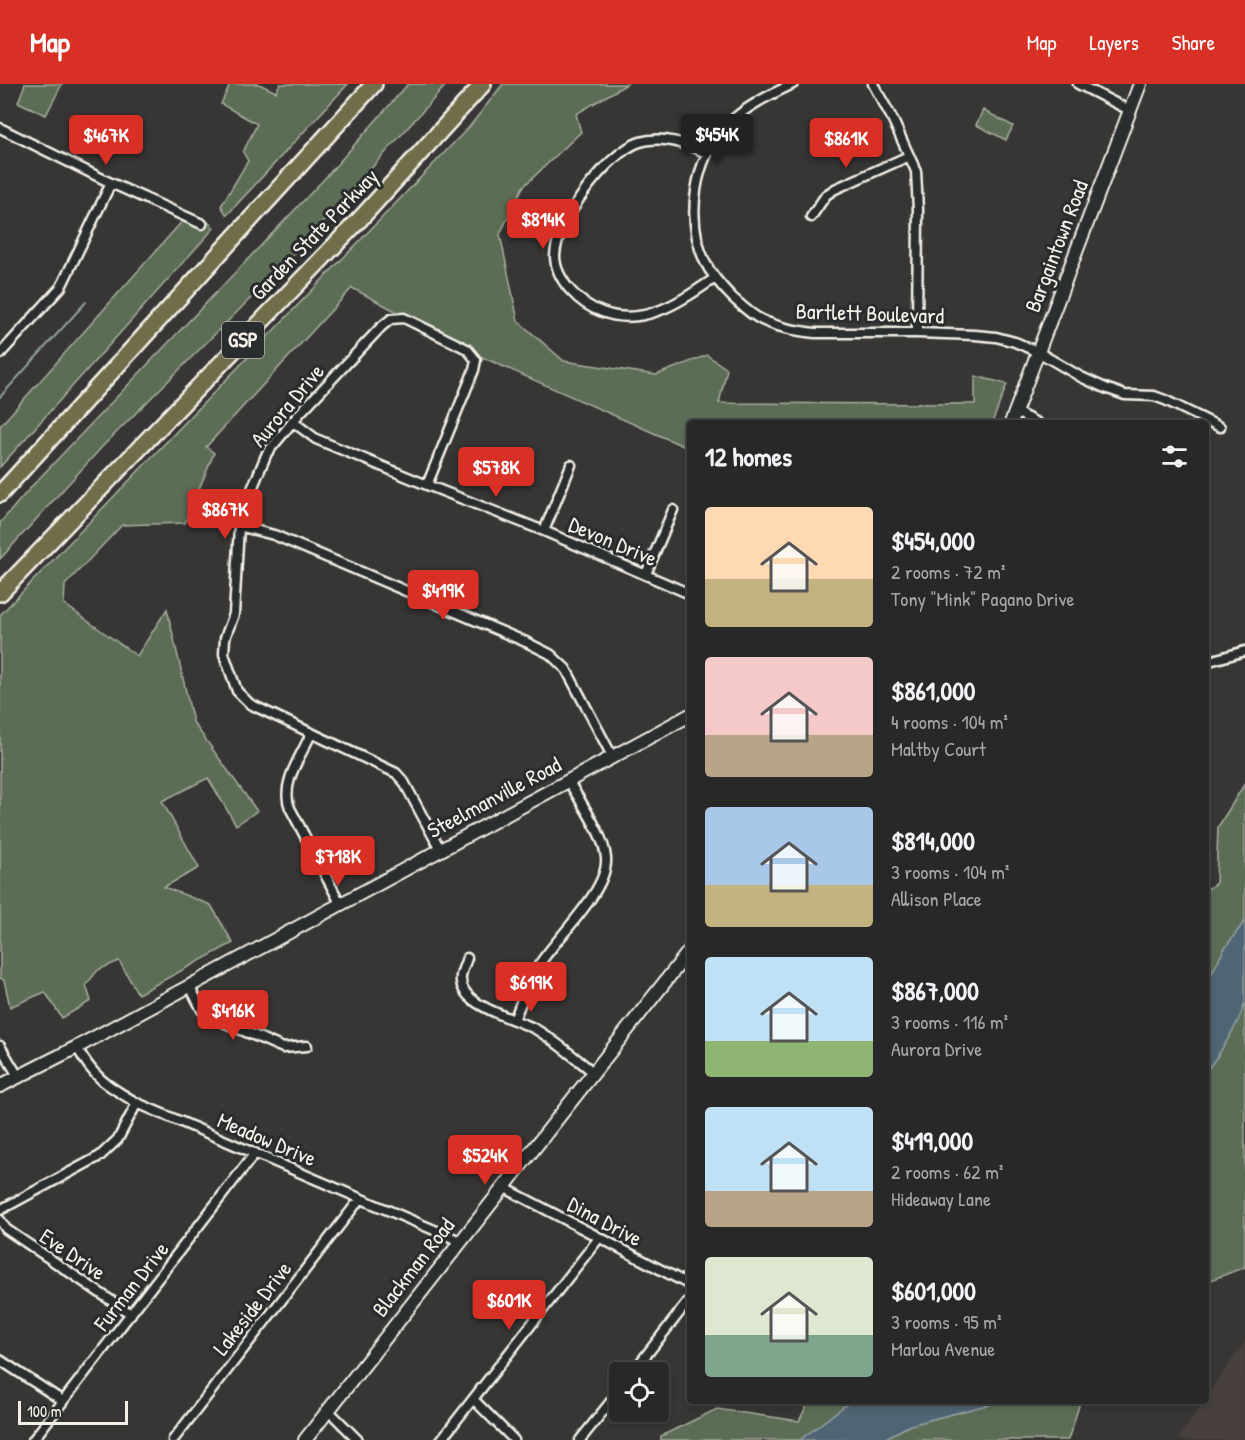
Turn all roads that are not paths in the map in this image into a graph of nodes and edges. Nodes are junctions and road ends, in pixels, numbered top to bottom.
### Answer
1 (374, 84) edge
2 (483, 84) edge
3 (793, 84) edge
4 (873, 84) edge
5 (1078, 84) edge
6 (1140, 84) edge
7 (1130, 110) junction
8 (0, 128) edge
9 (707, 153) junction
10 (909, 156) junction
11 (111, 183) junction
12 (811, 217) dead end
13 (202, 225) dead end
14 (715, 278) junction
15 (917, 333) junction
16 (1038, 352) junction
17 (0, 354) edge
18 (1014, 417) edge
19 (1206, 420) edge
20 (292, 422) junction
21 (1209, 422) edge
22 (1220, 427) dead end
23 (571, 465) dead end
24 (427, 485) junction
25 (0, 494) edge
26 (673, 510) dead end
27 (239, 526) junction
28 (544, 531) junction
29 (645, 574) junction
30 (0, 593) edge
31 (687, 593) edge
32 (1245, 651) edge
33 (1209, 661) edge
34 (687, 717) edge
35 (311, 734) junction
36 (612, 756) junction
37 (568, 780) junction
38 (440, 849) junction
39 (340, 903) junction
40 (687, 954) edge
41 (467, 958) dead end
42 (189, 985) junction
43 (514, 1020) junction
44 (0, 1046) edge
45 (307, 1046) dead end
46 (77, 1047) junction
47 (593, 1072) junction
48 (18, 1076) junction
49 (0, 1086) edge
50 (137, 1103) junction
51 (255, 1153) junction
52 (503, 1188) junction
53 (360, 1199) junction
54 (0, 1210) edge
55 (0, 1220) edge
56 (599, 1238) junction
57 (460, 1240) junction
58 (687, 1284) edge
59 (687, 1303) edge
60 (131, 1314) junction
61 (0, 1360) edge
62 (641, 1362) edge
63 (472, 1399) junction
64 (63, 1401) junction
65 (609, 1404) edge
66 (328, 1410) junction
67 (33, 1440) edge
68 (173, 1440) edge
69 (304, 1440) edge
70 (358, 1440) edge
71 (441, 1440) edge
72 (514, 1440) edge
73 (580, 1440) edge

1 - 25 highway
2 - 30 highway, Garden State Parkway / GSP
3 - 9 street, Bartlett Boulevard
4 - 10 street
5 - 7 street
6 - 7 main road, Bargaintown Road
7 - 16 main road, Bargaintown Road
8 - 11 street
9 - 14 street, Bartlett Boulevard
9 - 14 street
10 - 12 street
10 - 15 street
11 - 13 street
11 - 17 street
14 - 15 street, Bartlett Boulevard
15 - 16 street, Bartlett Boulevard
16 - 18 main road, Bargaintown Road
16 - 19 street, Bartlett Boulevard
20 - 24 street, Devon Drive
20 - 24 street, Aurora Drive
20 - 27 street, Aurora Drive
21 - 22 street, Bartlett Boulevard
23 - 28 street
24 - 28 street, Devon Drive
26 - 29 street
27 - 35 street, Aurora Drive
27 - 36 street
28 - 29 street, Devon Drive
29 - 31 street, Devon Drive
32 - 33 street
34 - 36 main road, Steelmanville Road
35 - 38 street, Aurora Drive
35 - 39 street
36 - 37 main road, Steelmanville Road
37 - 38 main road, Steelmanville Road
37 - 43 street
38 - 39 main road, Steelmanville Road
39 - 42 main road, Steelmanville Road
40 - 47 main road, Blackman Road
41 - 43 street
42 - 45 street
42 - 46 main road, Steelmanville Road
43 - 47 street
44 - 48 street
46 - 48 main road, Steelmanville Road
46 - 50 street, Meadow Drive
47 - 52 main road, Blackman Road
48 - 49 main road, Steelmanville Road
50 - 51 street, Meadow Drive
50 - 54 street
51 - 53 street, Meadow Drive
51 - 60 street, Furman Drive
52 - 56 street, Dina Drive
52 - 57 main road, Blackman Road
53 - 57 street, Meadow Drive
53 - 68 street, Lakeside Drive
55 - 60 street, Eve Drive
56 - 58 street, Dina Drive
56 - 63 street
57 - 66 main road, Blackman Road
59 - 62 street
60 - 64 street, Furman Drive
61 - 64 street
63 - 71 street
63 - 72 street
64 - 67 street, Furman Drive
65 - 73 street
66 - 69 main road, Blackman Road
66 - 70 street

